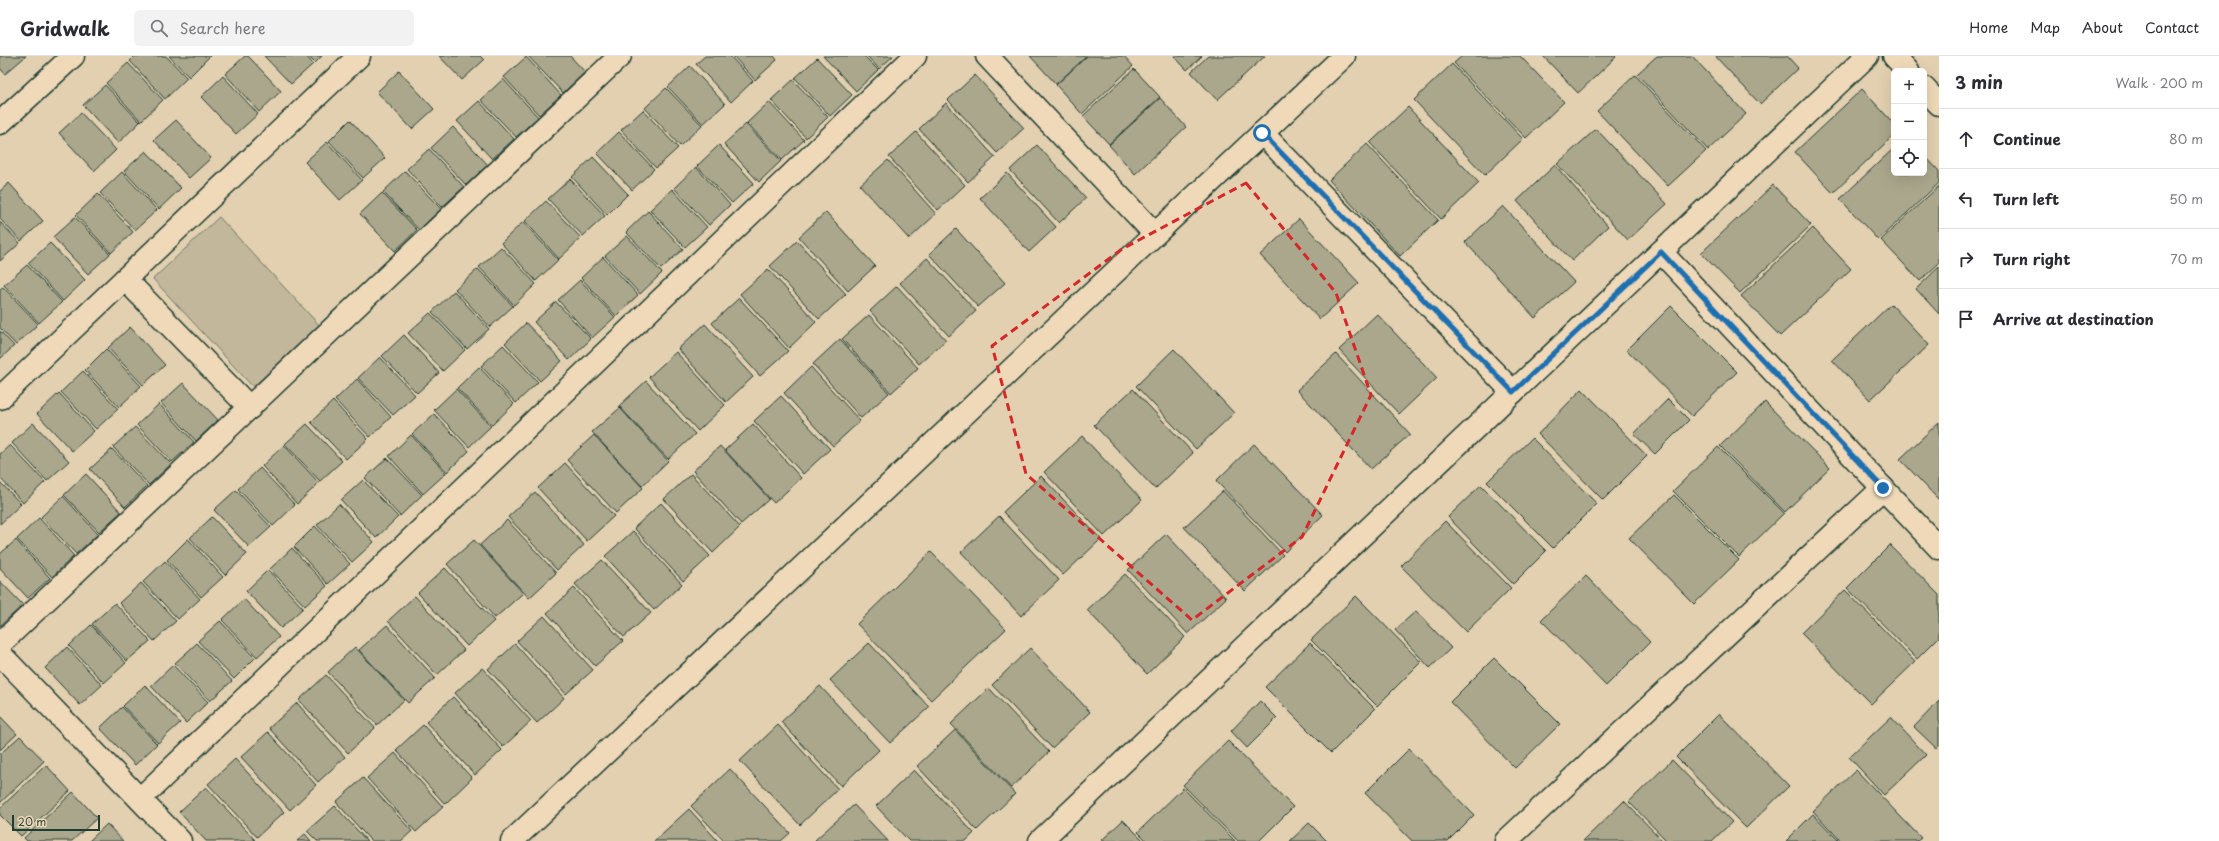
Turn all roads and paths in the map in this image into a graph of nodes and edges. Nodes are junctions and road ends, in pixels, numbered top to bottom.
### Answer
1 (73, 56) edge
2 (359, 56) edge
3 (915, 56) edge
4 (987, 56) edge
5 (1867, 56) edge
6 (1894, 56) edge
7 (617, 57) edge
8 (1341, 57) edge
9 (1905, 68) edge
10 (1927, 91) edge
11 (1939, 104) edge
12 (4, 113) edge
13 (1262, 133) junction
14 (1155, 234) junction
15 (1661, 252) junction
16 (125, 279) junction
17 (1513, 392) junction
18 (0, 398) edge
19 (250, 408) junction
20 (1883, 488) junction
21 (1939, 548) edge
22 (0, 644) edge
23 (0, 654) edge
24 (140, 799) junction
25 (180, 841) edge
26 (512, 841) edge
27 (1040, 841) edge
28 (1506, 841) edge

1 - 12 street
2 - 16 street
3 - 24 street
4 - 14 street
5 - 15 street
6 - 9 street
7 - 19 street
8 - 13 street
10 - 11 street
13 - 14 street
13 - 17 street
14 - 26 street
15 - 17 street
15 - 20 street
16 - 18 street
16 - 19 street
17 - 27 street
19 - 22 street
20 - 21 street
20 - 28 street
23 - 24 street
24 - 25 street

